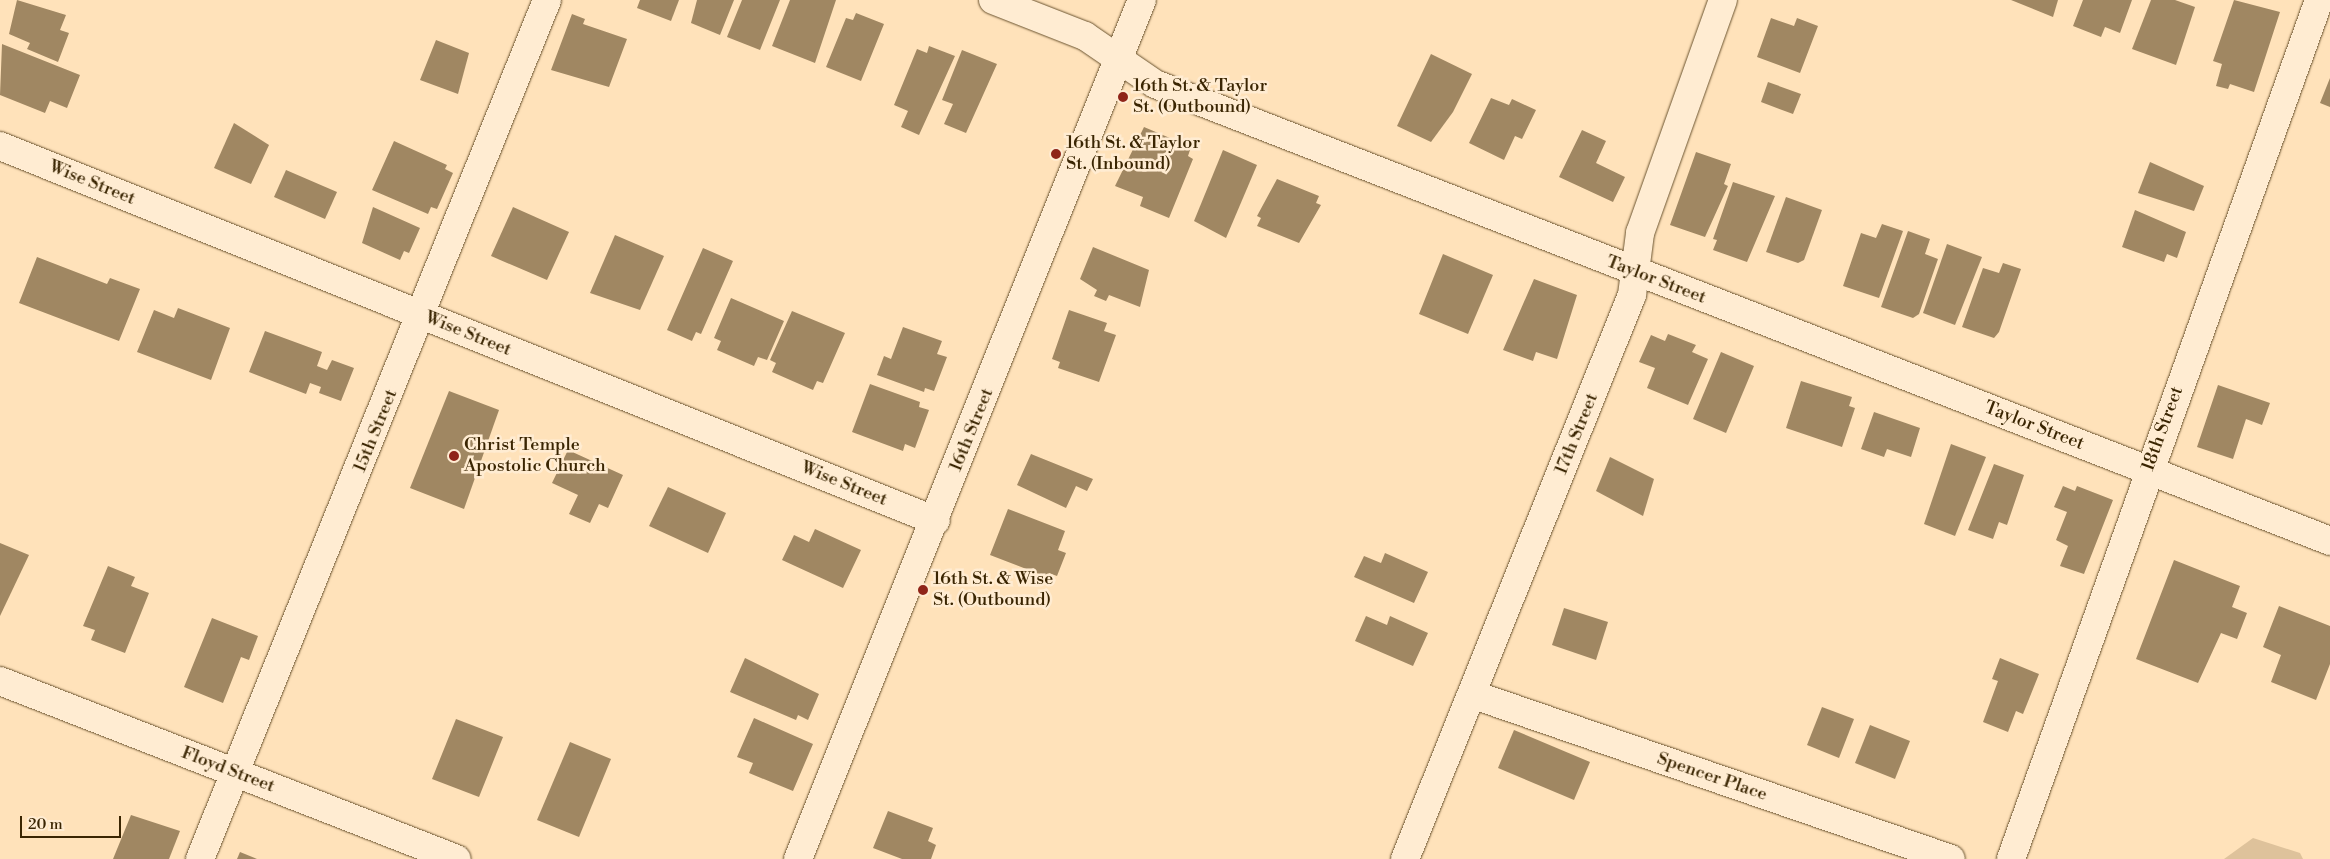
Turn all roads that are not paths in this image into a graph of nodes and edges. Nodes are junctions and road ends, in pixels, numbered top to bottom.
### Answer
1 (548, 0) edge
2 (993, 0) edge
3 (1142, 0) edge
4 (1723, 0) edge
5 (2319, 0) edge
6 (1119, 58) junction
7 (0, 146) edge
8 (1635, 272) junction
9 (424, 316) junction
10 (2147, 470) junction
11 (936, 521) junction
12 (2330, 541) edge
13 (0, 681) edge
14 (1474, 695) junction
15 (236, 772) junction
16 (200, 859) edge
17 (456, 859) edge
18 (798, 859) edge
19 (1405, 859) edge
20 (1951, 859) edge
21 (2012, 859) edge

1 - 9 street, 15th Street
2 - 6 street, Taylor Street
3 - 6 street, 16th Street
4 - 8 street, 17th Street
5 - 10 street, 18th Street
6 - 8 street, Taylor Street
6 - 11 street, 16th Street
7 - 9 street, Wise Street
8 - 10 street, Taylor Street
8 - 14 street, 17th Street
9 - 11 street, Wise Street
9 - 15 street, 15th Street
10 - 12 street, Taylor Street
10 - 21 street, 18th Street
11 - 18 street, 16th Street
13 - 15 street, Floyd Street
14 - 19 street, 17th Street
14 - 20 street, Spencer Place
15 - 16 street, 15th Street
15 - 17 street, Floyd Street

